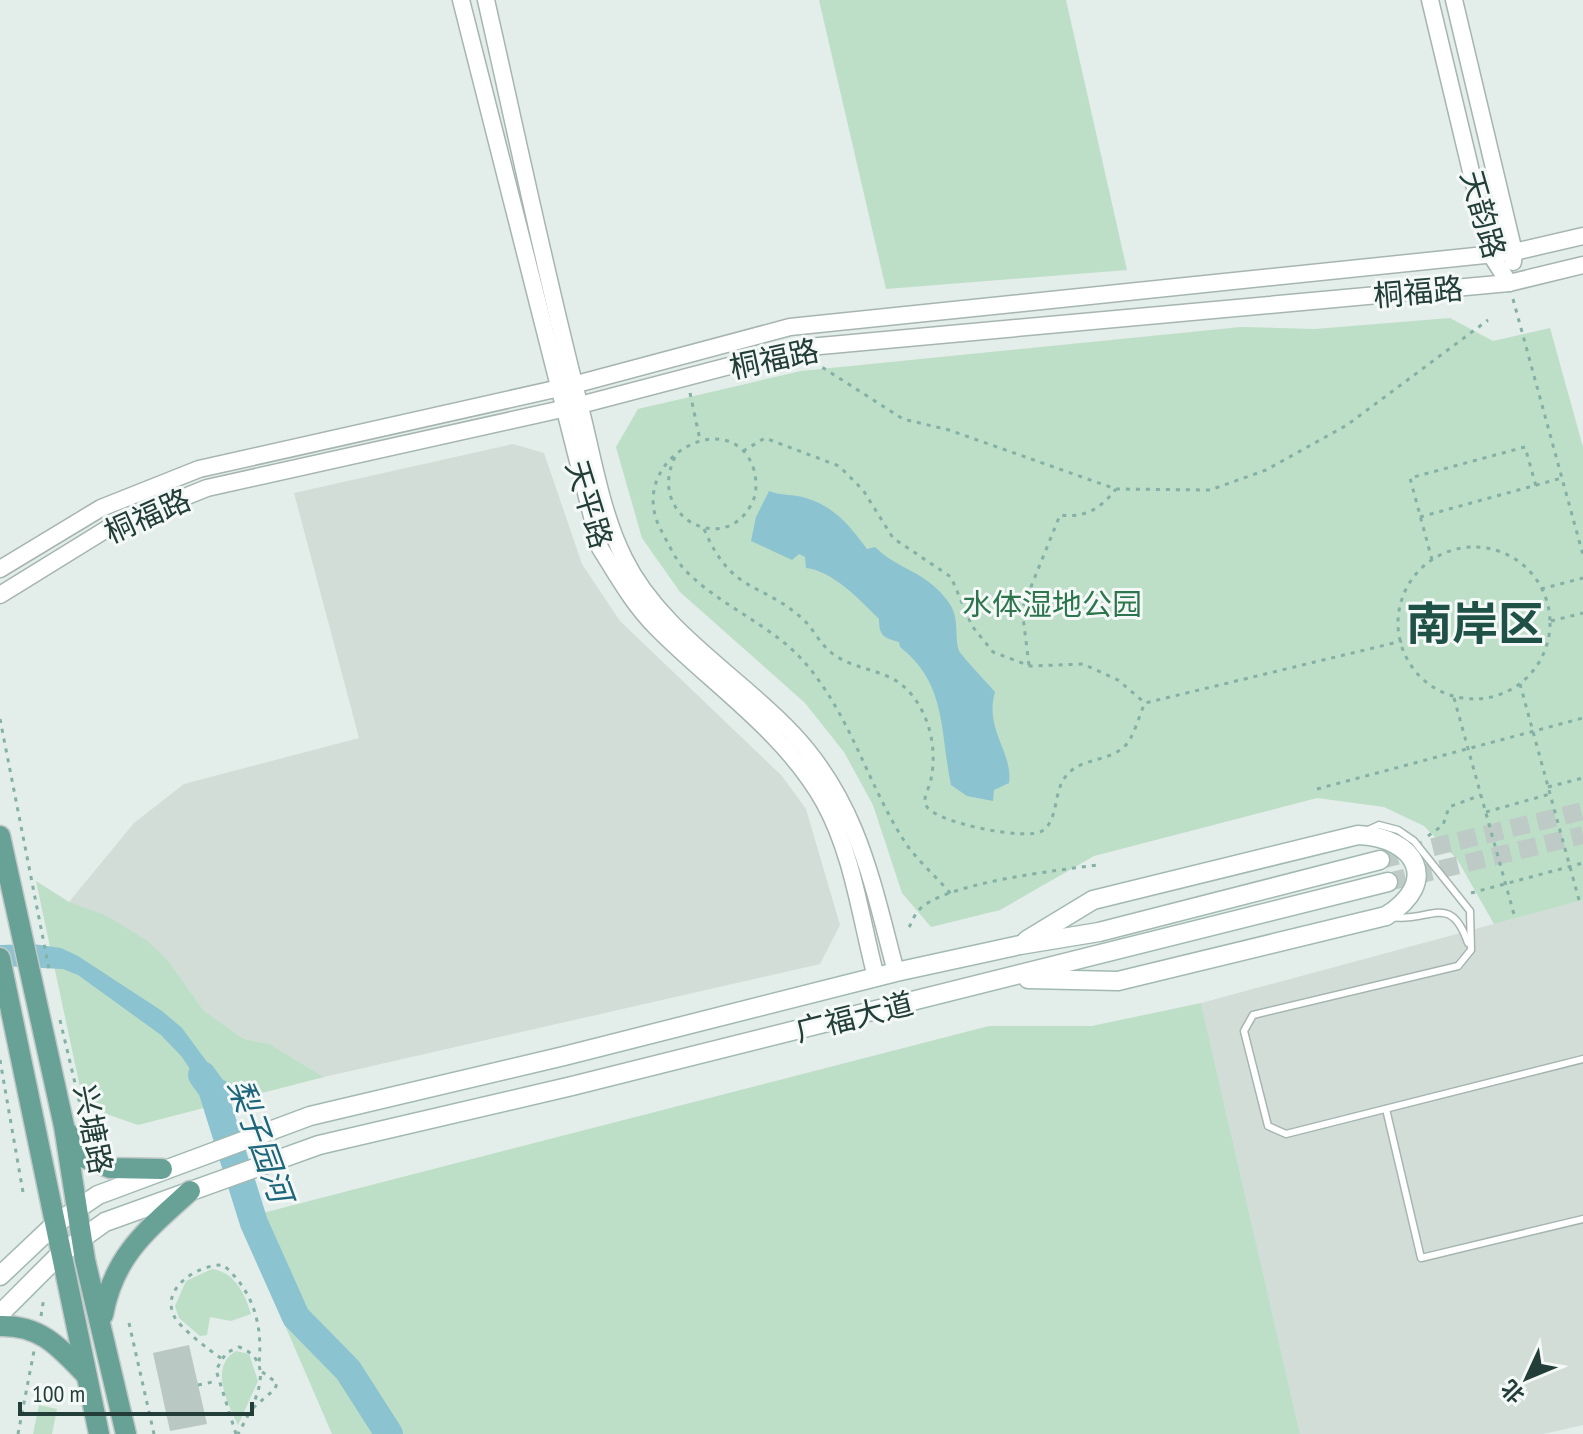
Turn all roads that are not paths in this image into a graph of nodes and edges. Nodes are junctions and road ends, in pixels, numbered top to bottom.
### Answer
1 (461, 0) edge
2 (486, 0) edge
3 (1430, 0) edge
4 (1454, 0) edge
5 (1583, 236) edge
6 (1514, 252) junction
7 (1491, 255) junction
8 (1583, 265) edge
9 (1509, 283) junction
10 (566, 386) junction
11 (572, 407) junction
12 (0, 569) edge
13 (0, 595) edge
14 (1358, 835) junction
15 (0, 836) edge
16 (1380, 860) tunnel mouth
17 (1388, 882) tunnel mouth
18 (1386, 916) junction
19 (1020, 945) junction
20 (1471, 950) junction
21 (0, 958) edge
22 (896, 972) junction
23 (876, 977) junction
24 (1005, 979) junction
25 (7, 1012) edge
26 (1583, 1059) edge
27 (1386, 1109) junction
28 (64, 1126) junction
29 (162, 1169) junction
30 (190, 1191) junction
31 (78, 1207) junction
32 (1583, 1219) edge
33 (55, 1224) junction
34 (82, 1236) junction
35 (59, 1255) junction
36 (0, 1276) edge
37 (0, 1314) edge
38 (101, 1323) junction
39 (0, 1326) edge
40 (86, 1375) junction
41 (99, 1434) edge
42 (126, 1434) edge

1 - 10 street, 天平路
2 - 10 street, 天平路
3 - 7 street, 天韵路
4 - 6 street, 天韵路
5 - 6 street, 桐福路
6 - 7 street, 桐福路
6 - 9 street, 天韵路
7 - 9 street, 天韵路
7 - 10 street, 桐福路
8 - 9 street, 桐福路
9 - 11 street, 桐福路
10 - 11 street, 天平路
10 - 12 street, 桐福路
11 - 13 street, 桐福路
11 - 22 street, 天平路
11 - 23 street, 天平路
14 - 18 main road
14 - 19 main road
14 - 20 lane
15 - 28 main road, 兴塘路
16 - 19 main road, 广福大道
17 - 24 main road, 广福大道
18 - 20 lane
18 - 24 main road
19 - 22 main road, 广福大道
20 - 27 lane
21 - 25 main road, 兴塘路
22 - 23 main road, 广福大道
23 - 29 main road, 广福大道
24 - 30 main road, 广福大道
25 - 33 main road, 兴塘路
26 - 27 lane
27 - 32 lane
28 - 29 main road
28 - 31 main road, 兴塘路
29 - 31 main road
30 - 34 main road
30 - 38 main road
31 - 33 main road
31 - 34 main road, 兴塘路
33 - 35 main road, 兴塘路
33 - 36 main road
34 - 35 main road
34 - 38 main road, 兴塘路
35 - 37 main road
35 - 40 main road, 兴塘路
38 - 42 main road, 兴塘路
39 - 40 main road
40 - 41 main road, 兴塘路

